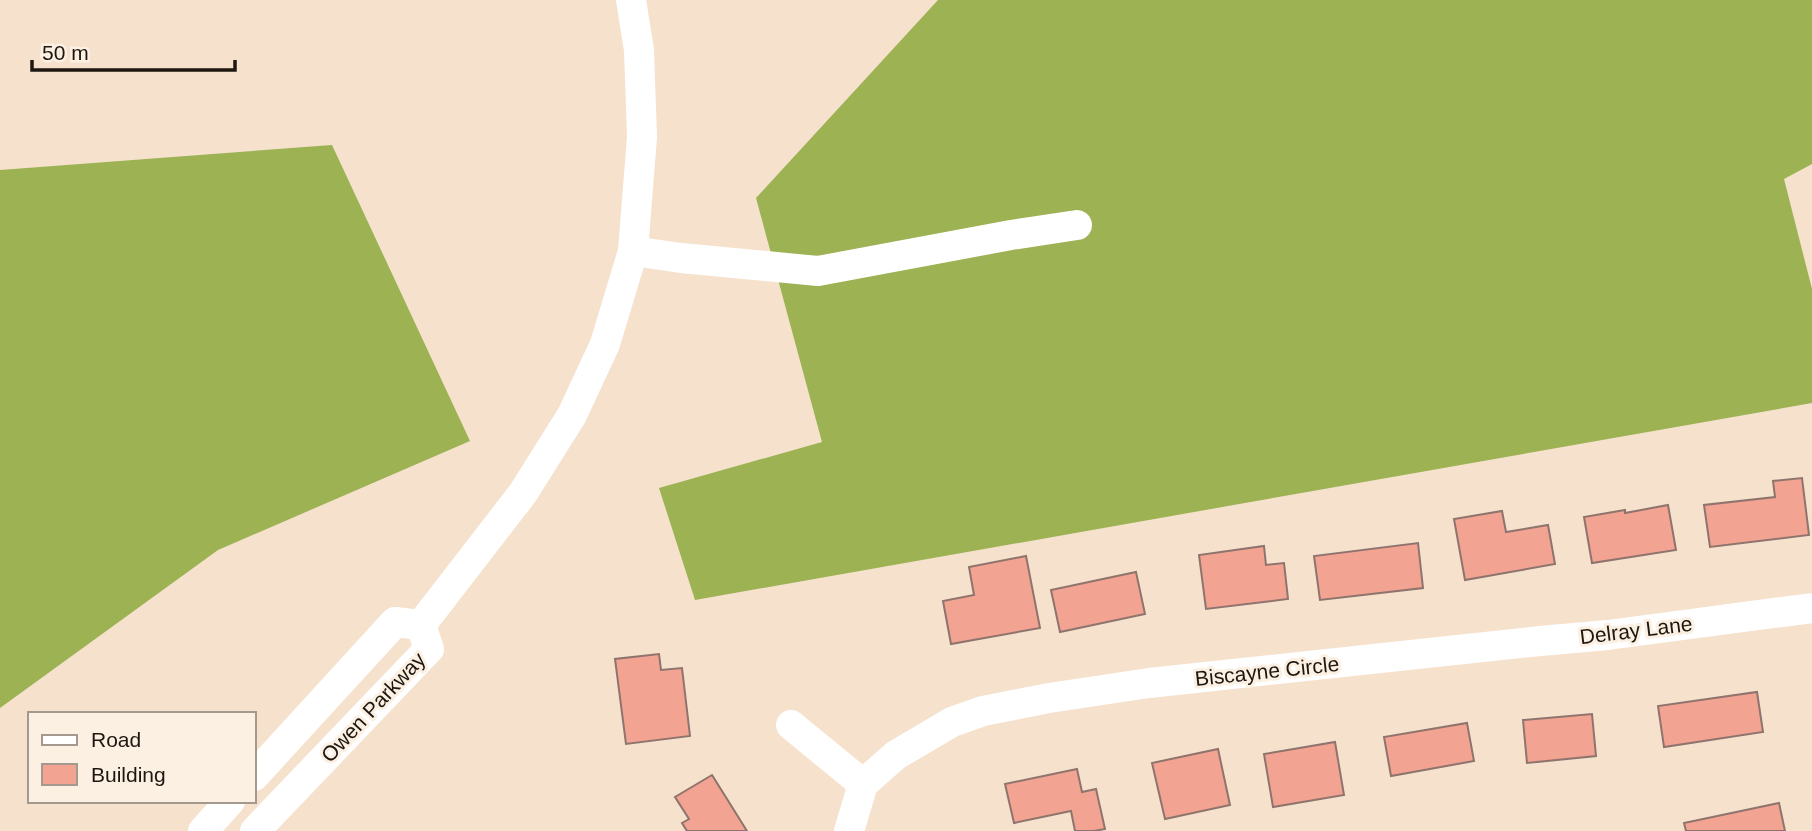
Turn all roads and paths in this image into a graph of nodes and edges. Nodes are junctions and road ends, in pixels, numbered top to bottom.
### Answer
1 (631, 0) edge
2 (1077, 225) dead end
3 (633, 251) junction
4 (1812, 608) edge
5 (421, 625) junction
6 (1460, 650) joint
7 (791, 725) dead end
8 (256, 774) edge
9 (863, 784) junction
10 (228, 803) edge
11 (203, 831) edge
12 (255, 831) edge
13 (849, 831) edge

1 - 3 street
2 - 3 street
3 - 5 street
4 - 6 street, Delray Lane
5 - 8 street, Owen Parkway
5 - 12 street, Owen Parkway
6 - 9 street, Biscayne Circle
7 - 9 street
9 - 13 street
10 - 11 street

